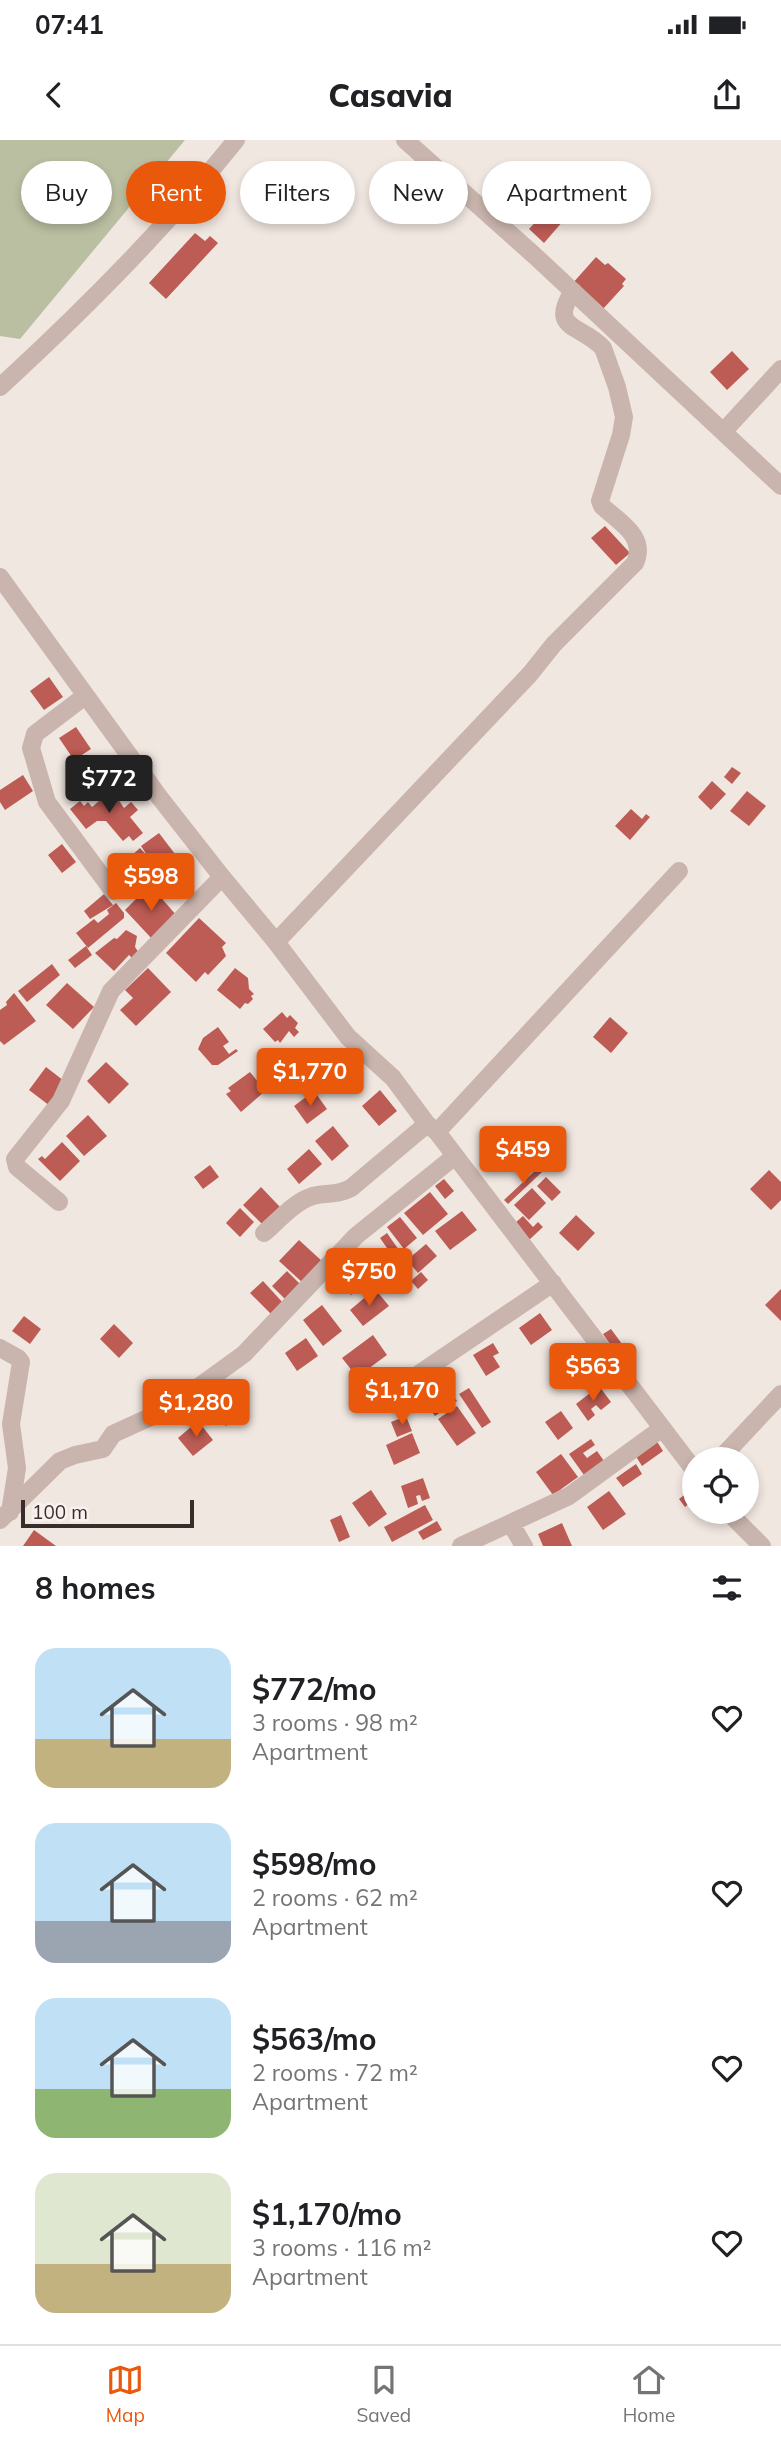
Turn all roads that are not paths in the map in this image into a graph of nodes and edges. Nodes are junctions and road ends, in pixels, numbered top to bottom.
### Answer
1 (236, 140) edge
2 (405, 140) edge
3 (573, 291) junction
4 (781, 369) edge
5 (0, 387) edge
6 (723, 432) junction
7 (781, 486) edge
8 (0, 577) edge
9 (85, 696) junction
10 (679, 871) dead end
11 (222, 877) junction
12 (113, 891) dead end
13 (276, 942) junction
14 (432, 1128) junction
15 (455, 1156) junction
16 (59, 1202) dead end
17 (264, 1233) dead end
18 (553, 1283) junction
19 (0, 1348) edge
20 (781, 1394) edge
21 (379, 1401) dead end
22 (661, 1429) junction
23 (731, 1447) edge
24 (682, 1455) edge
25 (5, 1516) edge
26 (512, 1524) junction
27 (740, 1524) edge
28 (461, 1546) edge
29 (524, 1546) edge
30 (762, 1546) edge

1 - 5 street
2 - 3 street
3 - 6 street
3 - 13 street
4 - 6 street
6 - 7 street
8 - 9 street
9 - 11 street
9 - 12 street
10 - 14 street
11 - 13 street
11 - 16 street
13 - 14 street
14 - 15 street
14 - 17 street
15 - 18 street
15 - 25 street
18 - 21 street
18 - 22 street
19 - 25 street
20 - 23 street
22 - 24 street
22 - 26 street
26 - 28 street
26 - 29 street
27 - 30 street

